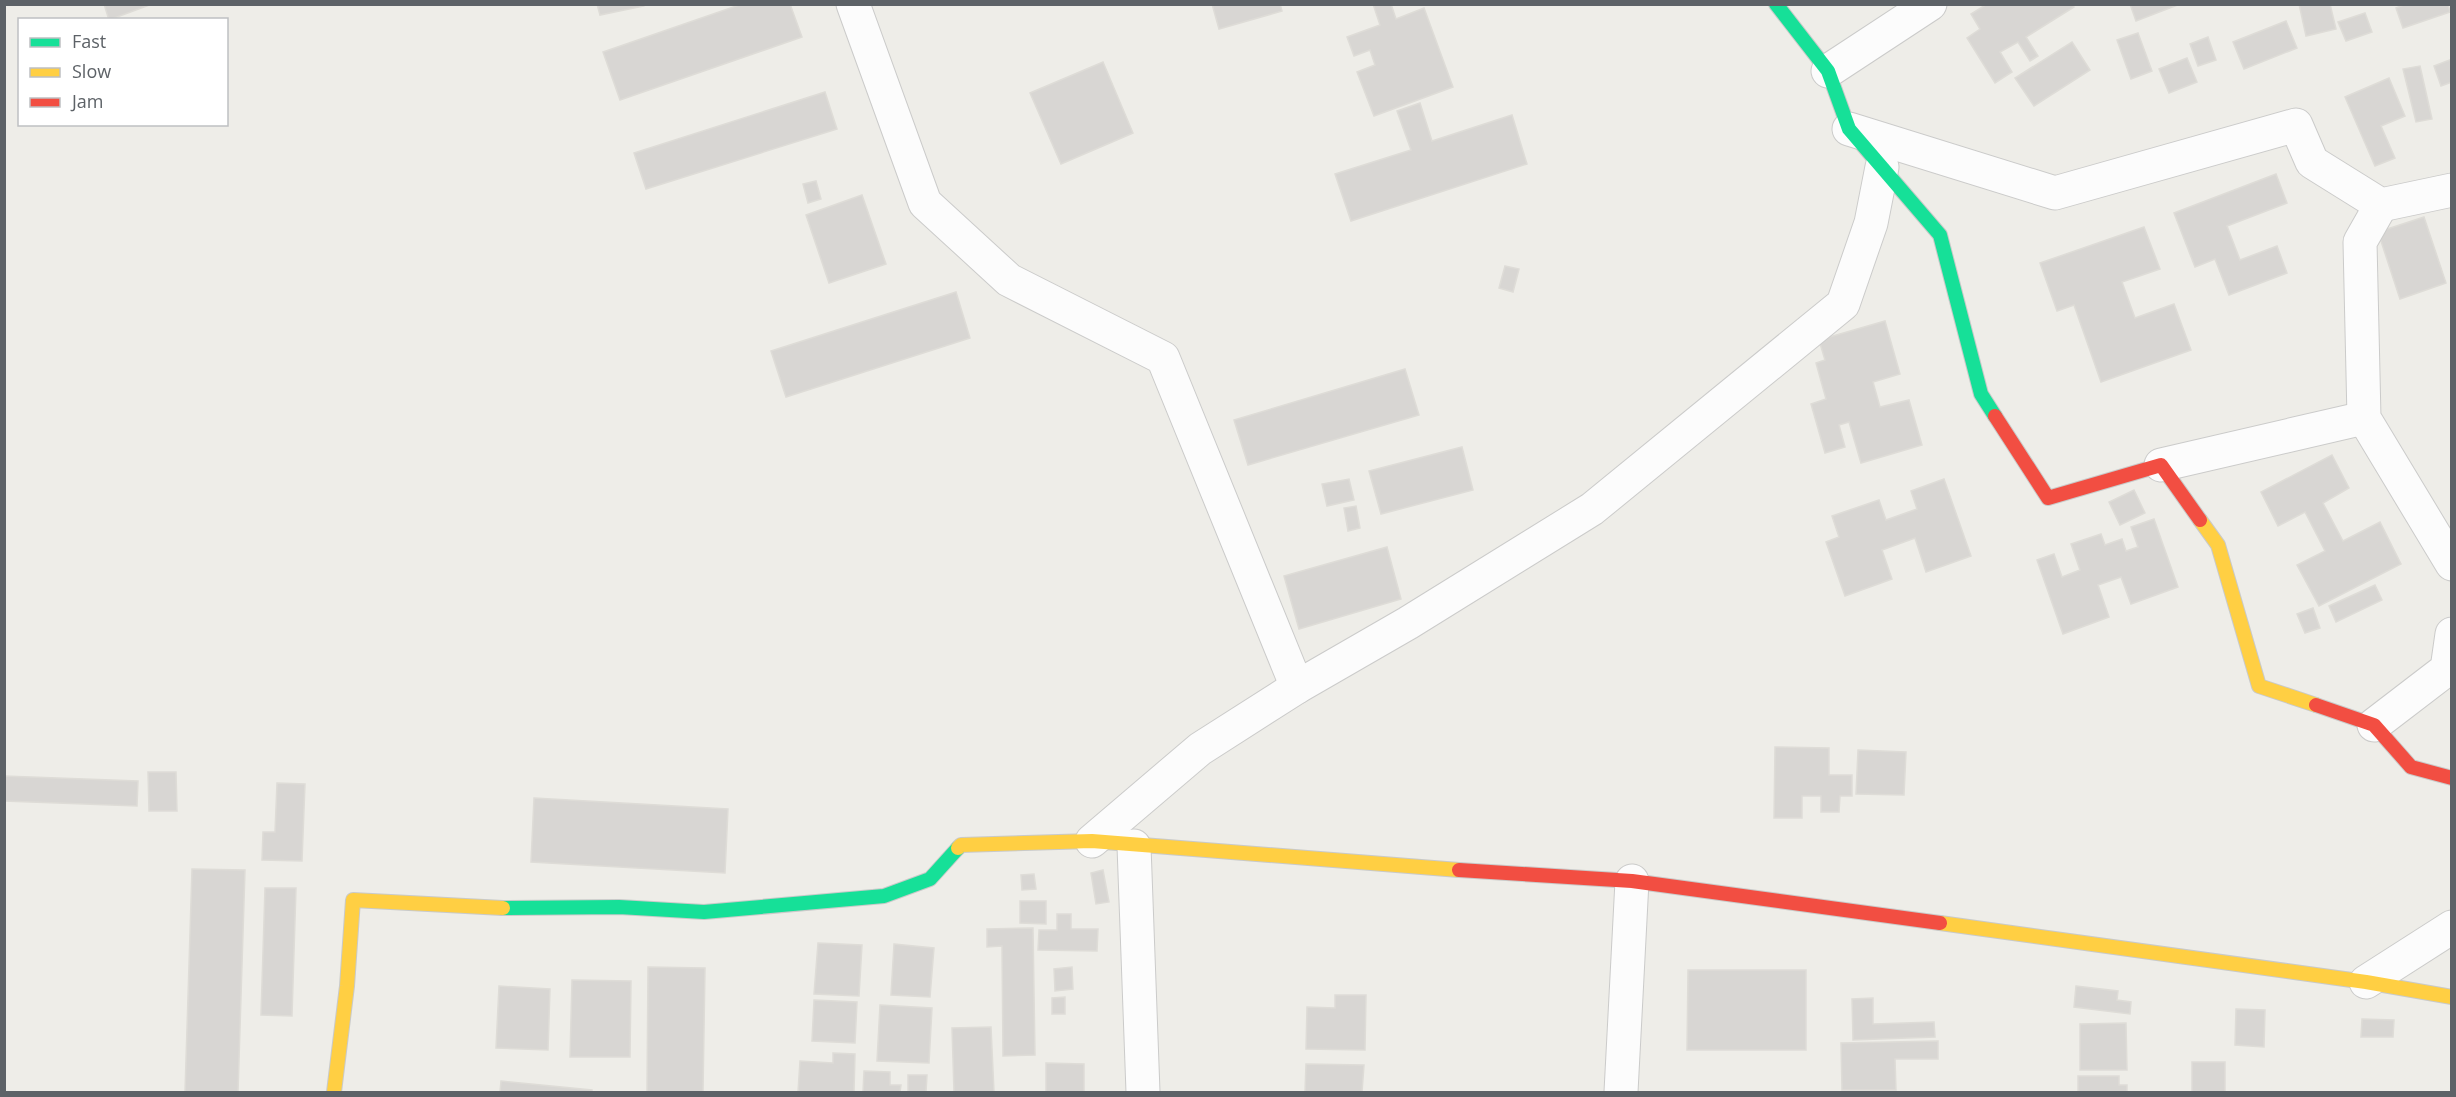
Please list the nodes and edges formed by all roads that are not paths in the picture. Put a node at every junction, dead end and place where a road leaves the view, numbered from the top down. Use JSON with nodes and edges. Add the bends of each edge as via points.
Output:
{"nodes":[{"id":1,"x":853,"y":4,"type":"edge"},
{"id":2,"x":1776,"y":4,"type":"edge"},
{"id":3,"x":1930,"y":4,"type":"edge"},
{"id":4,"x":1828,"y":71,"type":"junction"},
{"id":5,"x":1849,"y":129,"type":"junction"},
{"id":6,"x":1882,"y":167,"type":"junction"},
{"id":7,"x":2451,"y":190,"type":"edge"},
{"id":8,"x":2381,"y":205,"type":"junction"},
{"id":9,"x":2364,"y":418,"type":"junction"},
{"id":10,"x":2161,"y":465,"type":"junction"},
{"id":11,"x":2451,"y":564,"type":"edge"},
{"id":12,"x":2451,"y":634,"type":"edge"},
{"id":13,"x":1296,"y":687,"type":"junction"},
{"id":14,"x":2374,"y":725,"type":"junction"},
{"id":15,"x":2451,"y":778,"type":"edge"},
{"id":16,"x":1092,"y":841,"type":"junction"},
{"id":17,"x":1134,"y":846,"type":"junction"},
{"id":18,"x":1632,"y":881,"type":"junction"},
{"id":19,"x":2451,"y":927,"type":"edge"},
{"id":20,"x":2366,"y":982,"type":"junction"},
{"id":21,"x":2451,"y":997,"type":"edge"},
{"id":22,"x":334,"y":1092,"type":"edge"},
{"id":23,"x":1143,"y":1092,"type":"edge"},
{"id":24,"x":1621,"y":1092,"type":"edge"}],
"edges":[{"from":1,"to":13,"type":"street","via":[[925,203],[1009,280],[1163,358]]},
{"from":2,"to":4,"type":"street"},
{"from":3,"to":4,"type":"street"},
{"from":4,"to":5,"type":"street"},
{"from":5,"to":6,"type":"street"},
{"from":5,"to":8,"type":"street","via":[[2055,193],[2296,125],[2312,162]]},
{"from":6,"to":10,"type":"street","via":[[1940,235],[1981,394],[2048,498]]},
{"from":6,"to":13,"type":"street","via":[[1870,223],[1843,304],[1592,509]]},
{"from":7,"to":8,"type":"street"},
{"from":8,"to":9,"type":"street","via":[[2360,242]]},
{"from":9,"to":10,"type":"street"},
{"from":9,"to":11,"type":"street"},
{"from":10,"to":14,"type":"street","via":[[2218,545],[2259,686]]},
{"from":12,"to":14,"type":"street","via":[[2447,669]]},
{"from":13,"to":16,"type":"street","via":[[1200,749]]},
{"from":14,"to":15,"type":"street","via":[[2411,767]]},
{"from":16,"to":17,"type":"street"},
{"from":16,"to":22,"type":"street","via":[[961,845],[930,879],[884,896],[704,912],[619,907],[486,908],[353,900]]},
{"from":17,"to":18,"type":"street"},
{"from":17,"to":23,"type":"street"},
{"from":18,"to":20,"type":"street"},
{"from":18,"to":24,"type":"street"},
{"from":19,"to":20,"type":"street"},
{"from":20,"to":21,"type":"street"}]}
